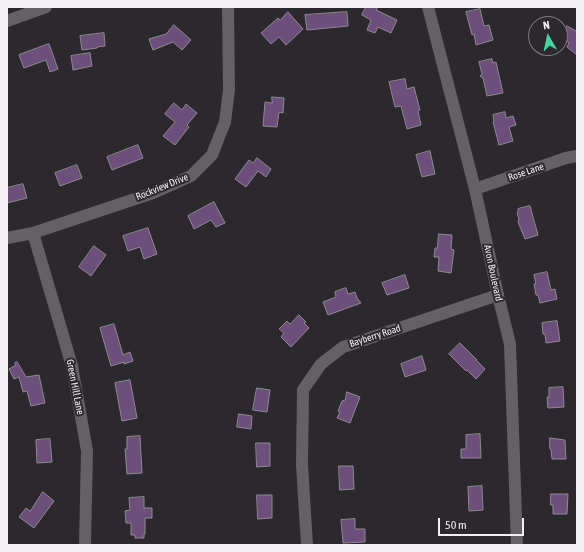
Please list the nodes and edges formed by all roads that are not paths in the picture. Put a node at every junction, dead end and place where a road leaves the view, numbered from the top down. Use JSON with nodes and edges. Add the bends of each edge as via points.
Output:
{"nodes":[{"id":1,"x":46,"y":7,"type":"edge"},
{"id":2,"x":228,"y":7,"type":"edge"},
{"id":3,"x":428,"y":7,"type":"edge"},
{"id":4,"x":7,"y":21,"type":"edge"},
{"id":5,"x":577,"y":156,"type":"edge"},
{"id":6,"x":475,"y":189,"type":"junction"},
{"id":7,"x":33,"y":233,"type":"junction"},
{"id":8,"x":7,"y":238,"type":"edge"},
{"id":9,"x":498,"y":295,"type":"junction"},
{"id":10,"x":85,"y":545,"type":"edge"},
{"id":11,"x":307,"y":545,"type":"edge"},
{"id":12,"x":517,"y":545,"type":"edge"}],
"edges":[{"from":1,"to":4,"type":"street"},
{"from":2,"to":7,"type":"street","name":"Rockview Drive","via":[[229,90],[225,122],[212,155],[191,176],[154,193]]},
{"from":3,"to":6,"type":"street","name":"Avon Boulevard"},
{"from":5,"to":6,"type":"street","name":"Rose Lane"},
{"from":6,"to":9,"type":"street","name":"Avon Boulevard"},
{"from":7,"to":8,"type":"street","name":"Rockview Drive"},
{"from":7,"to":10,"type":"street","name":"Green Hill Lane","via":[[72,366],[87,451]]},
{"from":9,"to":11,"type":"street","name":"Bayberry Road","via":[[342,347],[321,364],[303,390],[302,464]]},
{"from":9,"to":12,"type":"street","name":"Avon Boulevard","via":[[510,344]]}]}
